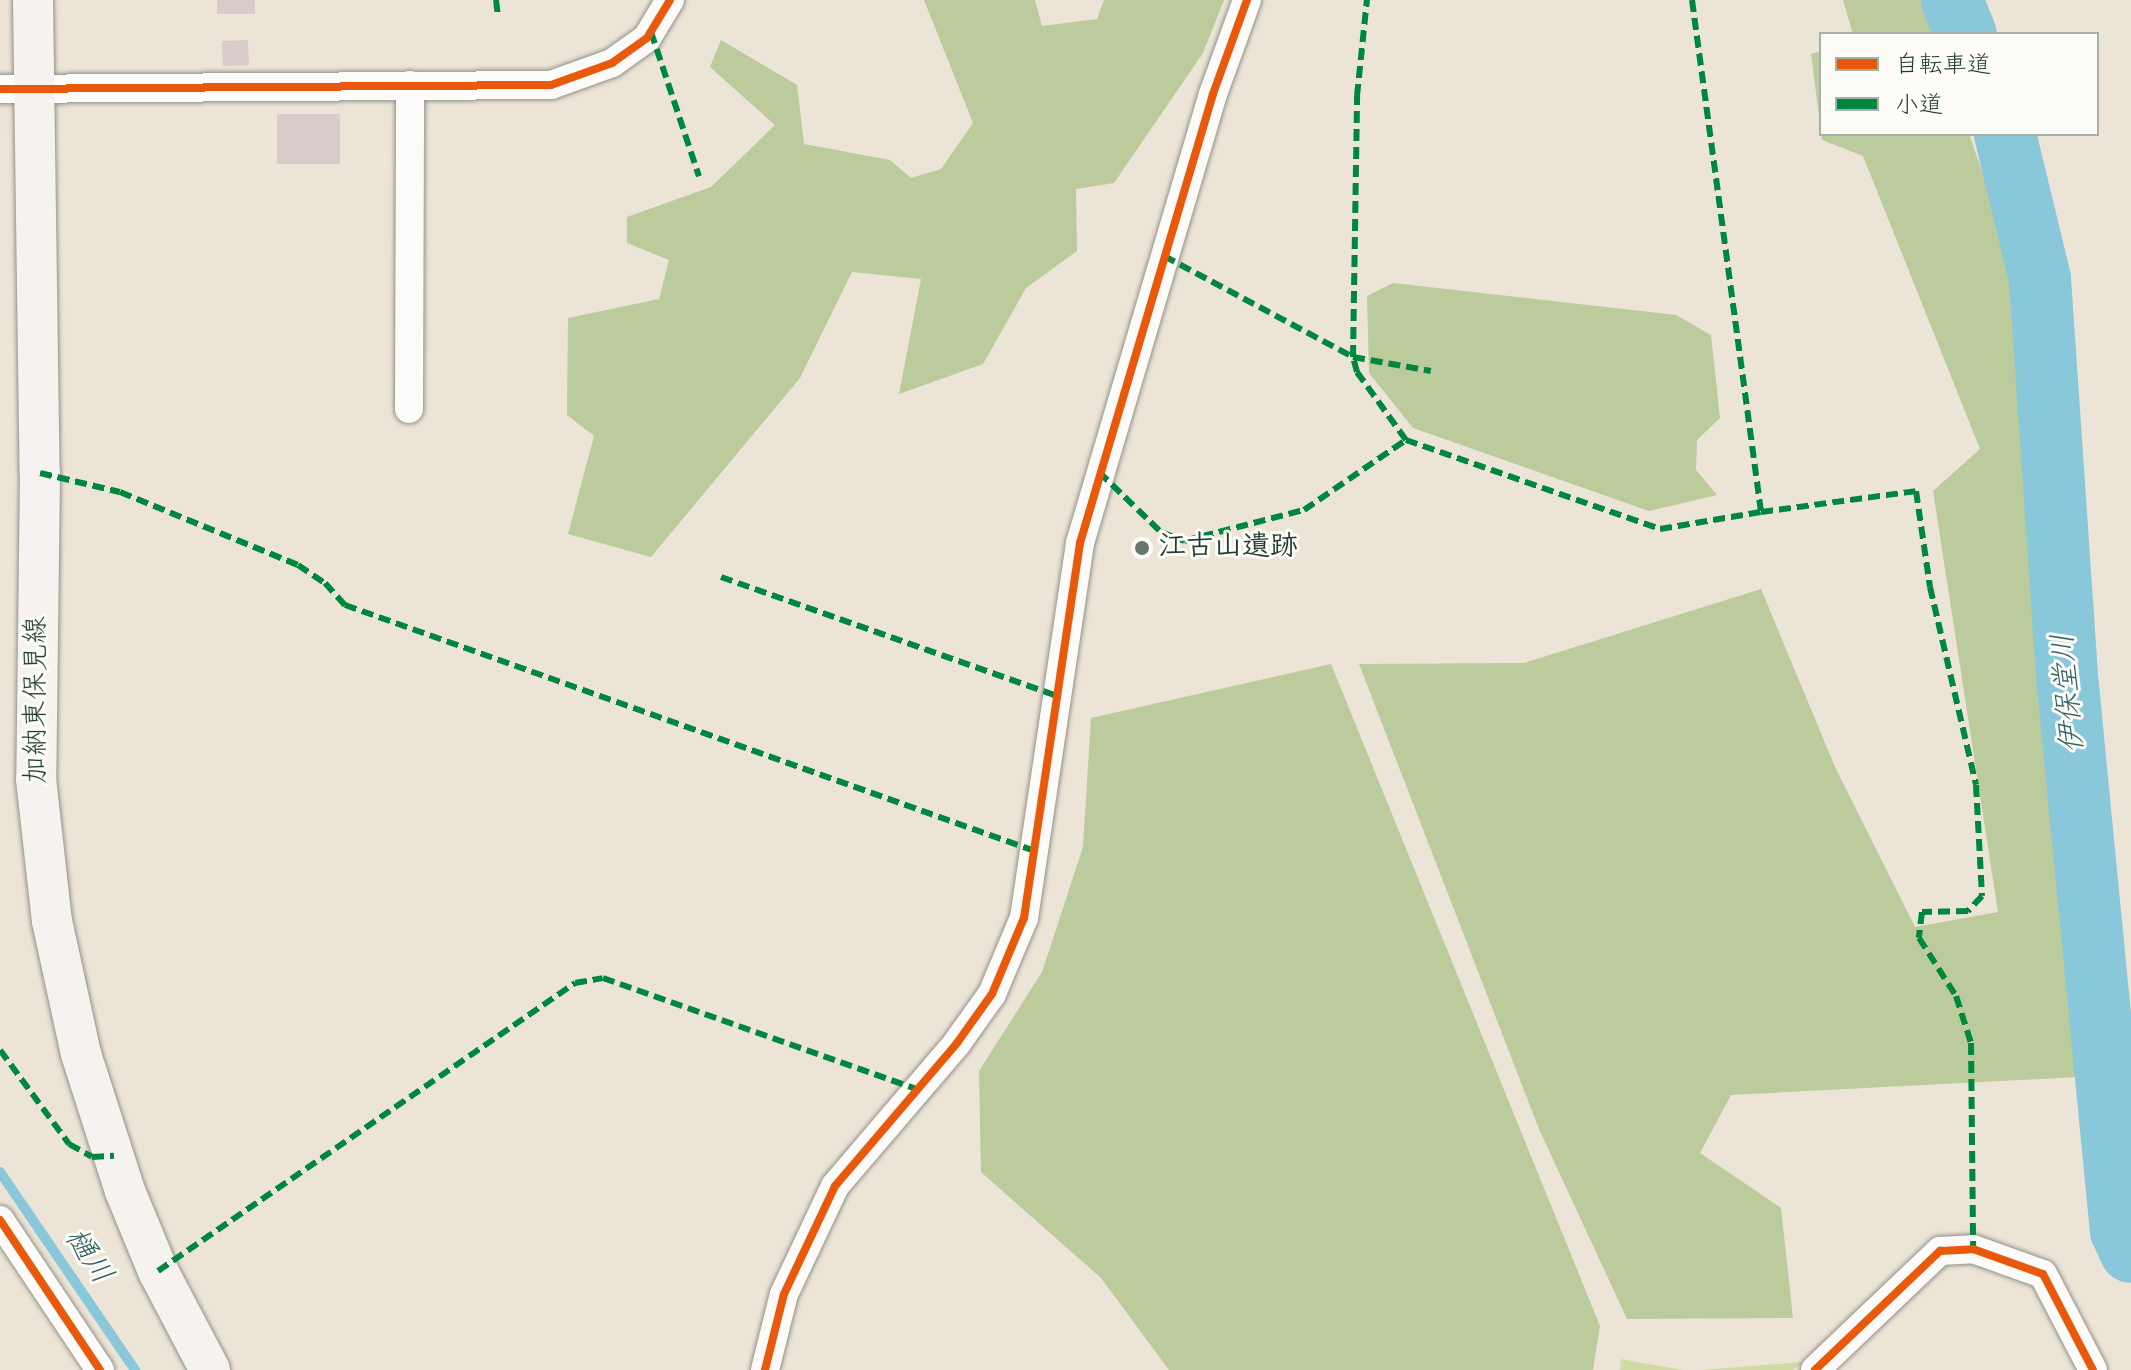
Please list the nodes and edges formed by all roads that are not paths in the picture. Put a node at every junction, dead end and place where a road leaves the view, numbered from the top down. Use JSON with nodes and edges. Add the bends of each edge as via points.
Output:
{"nodes":[{"id":1,"x":33,"y":0,"type":"edge"},
{"id":2,"x":670,"y":0,"type":"edge"},
{"id":3,"x":1247,"y":0,"type":"edge"},
{"id":4,"x":410,"y":85,"type":"junction"},
{"id":5,"x":18,"y":89,"type":"edge"},
{"id":6,"x":409,"y":409,"type":"dead end"},
{"id":7,"x":0,"y":1220,"type":"edge"},
{"id":8,"x":2086,"y":1368,"type":"edge"},
{"id":9,"x":100,"y":1370,"type":"edge"},
{"id":10,"x":210,"y":1370,"type":"edge"},
{"id":11,"x":765,"y":1370,"type":"edge"},
{"id":12,"x":1815,"y":1370,"type":"edge"}],
"edges":[{"from":1,"to":5,"type":"main road","name":"加納東保見線"},
{"from":2,"to":4,"type":"street","via":[[647,38],[612,63],[551,85]]},
{"from":3,"to":11,"type":"street","via":[[1213,94],[1080,543],[1024,918],[992,994],[922,1091],[835,1186],[784,1294]]},
{"from":4,"to":5,"type":"street"},
{"from":4,"to":6,"type":"street"},
{"from":5,"to":10,"type":"main road","name":"加納東保見線","via":[[36,779],[52,921],[81,1054],[125,1191],[158,1271]]},
{"from":7,"to":9,"type":"street"},
{"from":8,"to":12,"type":"street","via":[[2043,1274],[1973,1249],[1940,1251]]}]}
